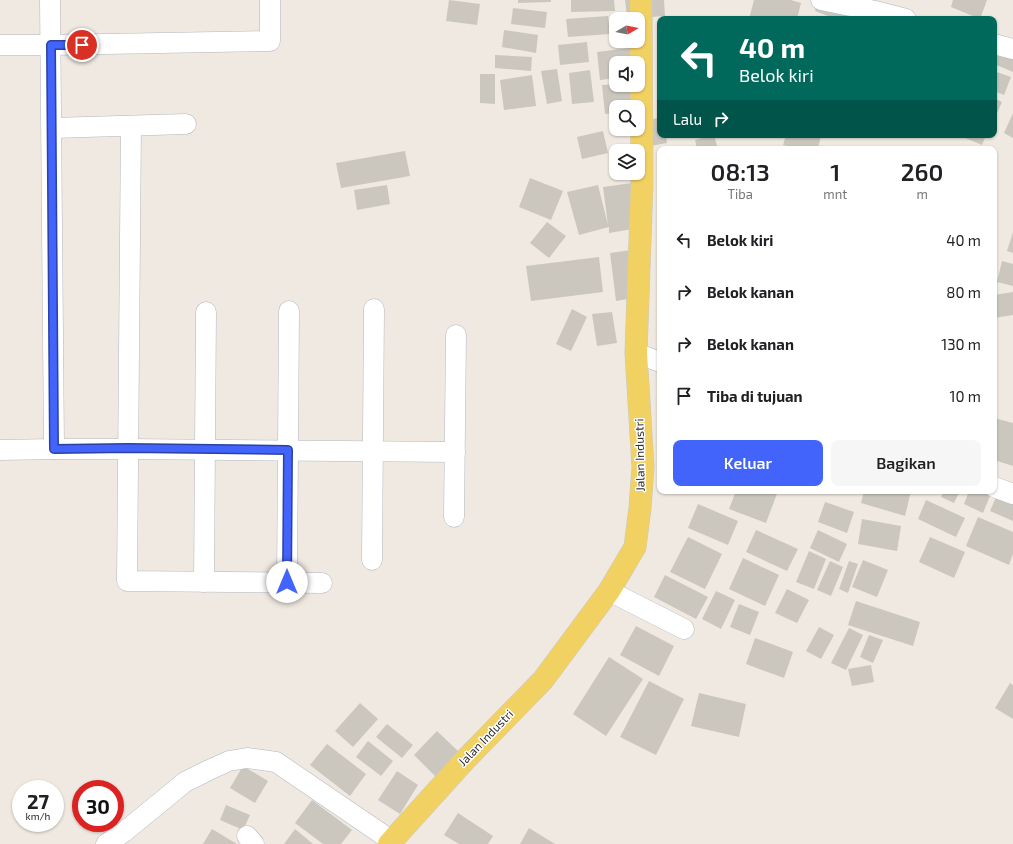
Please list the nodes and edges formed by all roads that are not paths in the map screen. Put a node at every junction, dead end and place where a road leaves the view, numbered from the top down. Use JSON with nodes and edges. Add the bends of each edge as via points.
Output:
{"nodes":[{"id":1,"x":50,"y":0,"type":"edge"},
{"id":2,"x":270,"y":0,"type":"edge"},
{"id":3,"x":641,"y":0,"type":"edge"},
{"id":4,"x":821,"y":0,"type":"edge"},
{"id":5,"x":894,"y":16,"type":"edge"},
{"id":6,"x":0,"y":45,"type":"edge"},
{"id":7,"x":51,"y":45,"type":"junction"},
{"id":8,"x":997,"y":45,"type":"edge"},
{"id":9,"x":1013,"y":49,"type":"edge"},
{"id":10,"x":186,"y":124,"type":"dead end"},
{"id":11,"x":131,"y":126,"type":"junction"},
{"id":12,"x":52,"y":128,"type":"junction"},
{"id":13,"x":374,"y":309,"type":"dead end"},
{"id":14,"x":289,"y":311,"type":"dead end"},
{"id":15,"x":206,"y":312,"type":"dead end"},
{"id":16,"x":456,"y":335,"type":"dead end"},
{"id":17,"x":636,"y":353,"type":"junction"},
{"id":18,"x":657,"y":361,"type":"edge"},
{"id":19,"x":128,"y":448,"type":"junction"},
{"id":20,"x":54,"y":449,"type":"junction"},
{"id":21,"x":0,"y":450,"type":"edge"},
{"id":22,"x":205,"y":450,"type":"junction"},
{"id":23,"x":288,"y":450,"type":"junction"},
{"id":24,"x":373,"y":451,"type":"junction"},
{"id":25,"x":455,"y":452,"type":"junction"},
{"id":26,"x":997,"y":488,"type":"edge"},
{"id":27,"x":1013,"y":494,"type":"edge"},
{"id":28,"x":454,"y":517,"type":"dead end"},
{"id":29,"x":372,"y":560,"type":"dead end"},
{"id":30,"x":204,"y":582,"type":"junction"},
{"id":31,"x":287,"y":582,"type":"junction"},
{"id":32,"x":322,"y":583,"type":"dead end"},
{"id":33,"x":609,"y":591,"type":"junction"},
{"id":34,"x":684,"y":630,"type":"dead end"},
{"id":35,"x":391,"y":843,"type":"edge"},
{"id":36,"x":106,"y":844,"type":"edge"}],
"edges":[{"from":1,"to":7,"type":"street"},
{"from":2,"to":7,"type":"street","via":[[270,40]]},
{"from":3,"to":17,"type":"main road","name":"Jalan Industri","via":[[642,184]]},
{"from":4,"to":5,"type":"street"},
{"from":6,"to":7,"type":"street"},
{"from":7,"to":12,"type":"street"},
{"from":8,"to":9,"type":"street"},
{"from":10,"to":11,"type":"street"},
{"from":11,"to":12,"type":"street"},
{"from":11,"to":19,"type":"street"},
{"from":12,"to":20,"type":"street"},
{"from":13,"to":24,"type":"street"},
{"from":14,"to":23,"type":"street"},
{"from":15,"to":22,"type":"street"},
{"from":16,"to":25,"type":"street"},
{"from":17,"to":18,"type":"street"},
{"from":17,"to":33,"type":"main road","name":"Jalan Industri","via":[[643,467],[640,508],[635,547]]},
{"from":19,"to":20,"type":"street"},
{"from":19,"to":22,"type":"street"},
{"from":19,"to":30,"type":"street","via":[[127,581]]},
{"from":20,"to":21,"type":"street"},
{"from":22,"to":23,"type":"street"},
{"from":22,"to":30,"type":"street"},
{"from":23,"to":24,"type":"street"},
{"from":23,"to":31,"type":"street"},
{"from":24,"to":25,"type":"street"},
{"from":24,"to":29,"type":"street"},
{"from":25,"to":28,"type":"street"},
{"from":26,"to":27,"type":"street"},
{"from":30,"to":31,"type":"street"},
{"from":31,"to":32,"type":"street"},
{"from":33,"to":34,"type":"street"},
{"from":33,"to":35,"type":"main road","name":"Jalan Industri","via":[[543,680],[465,760]]},
{"from":35,"to":36,"type":"street","via":[[276,762],[247,758],[229,761],[185,782]]}]}
